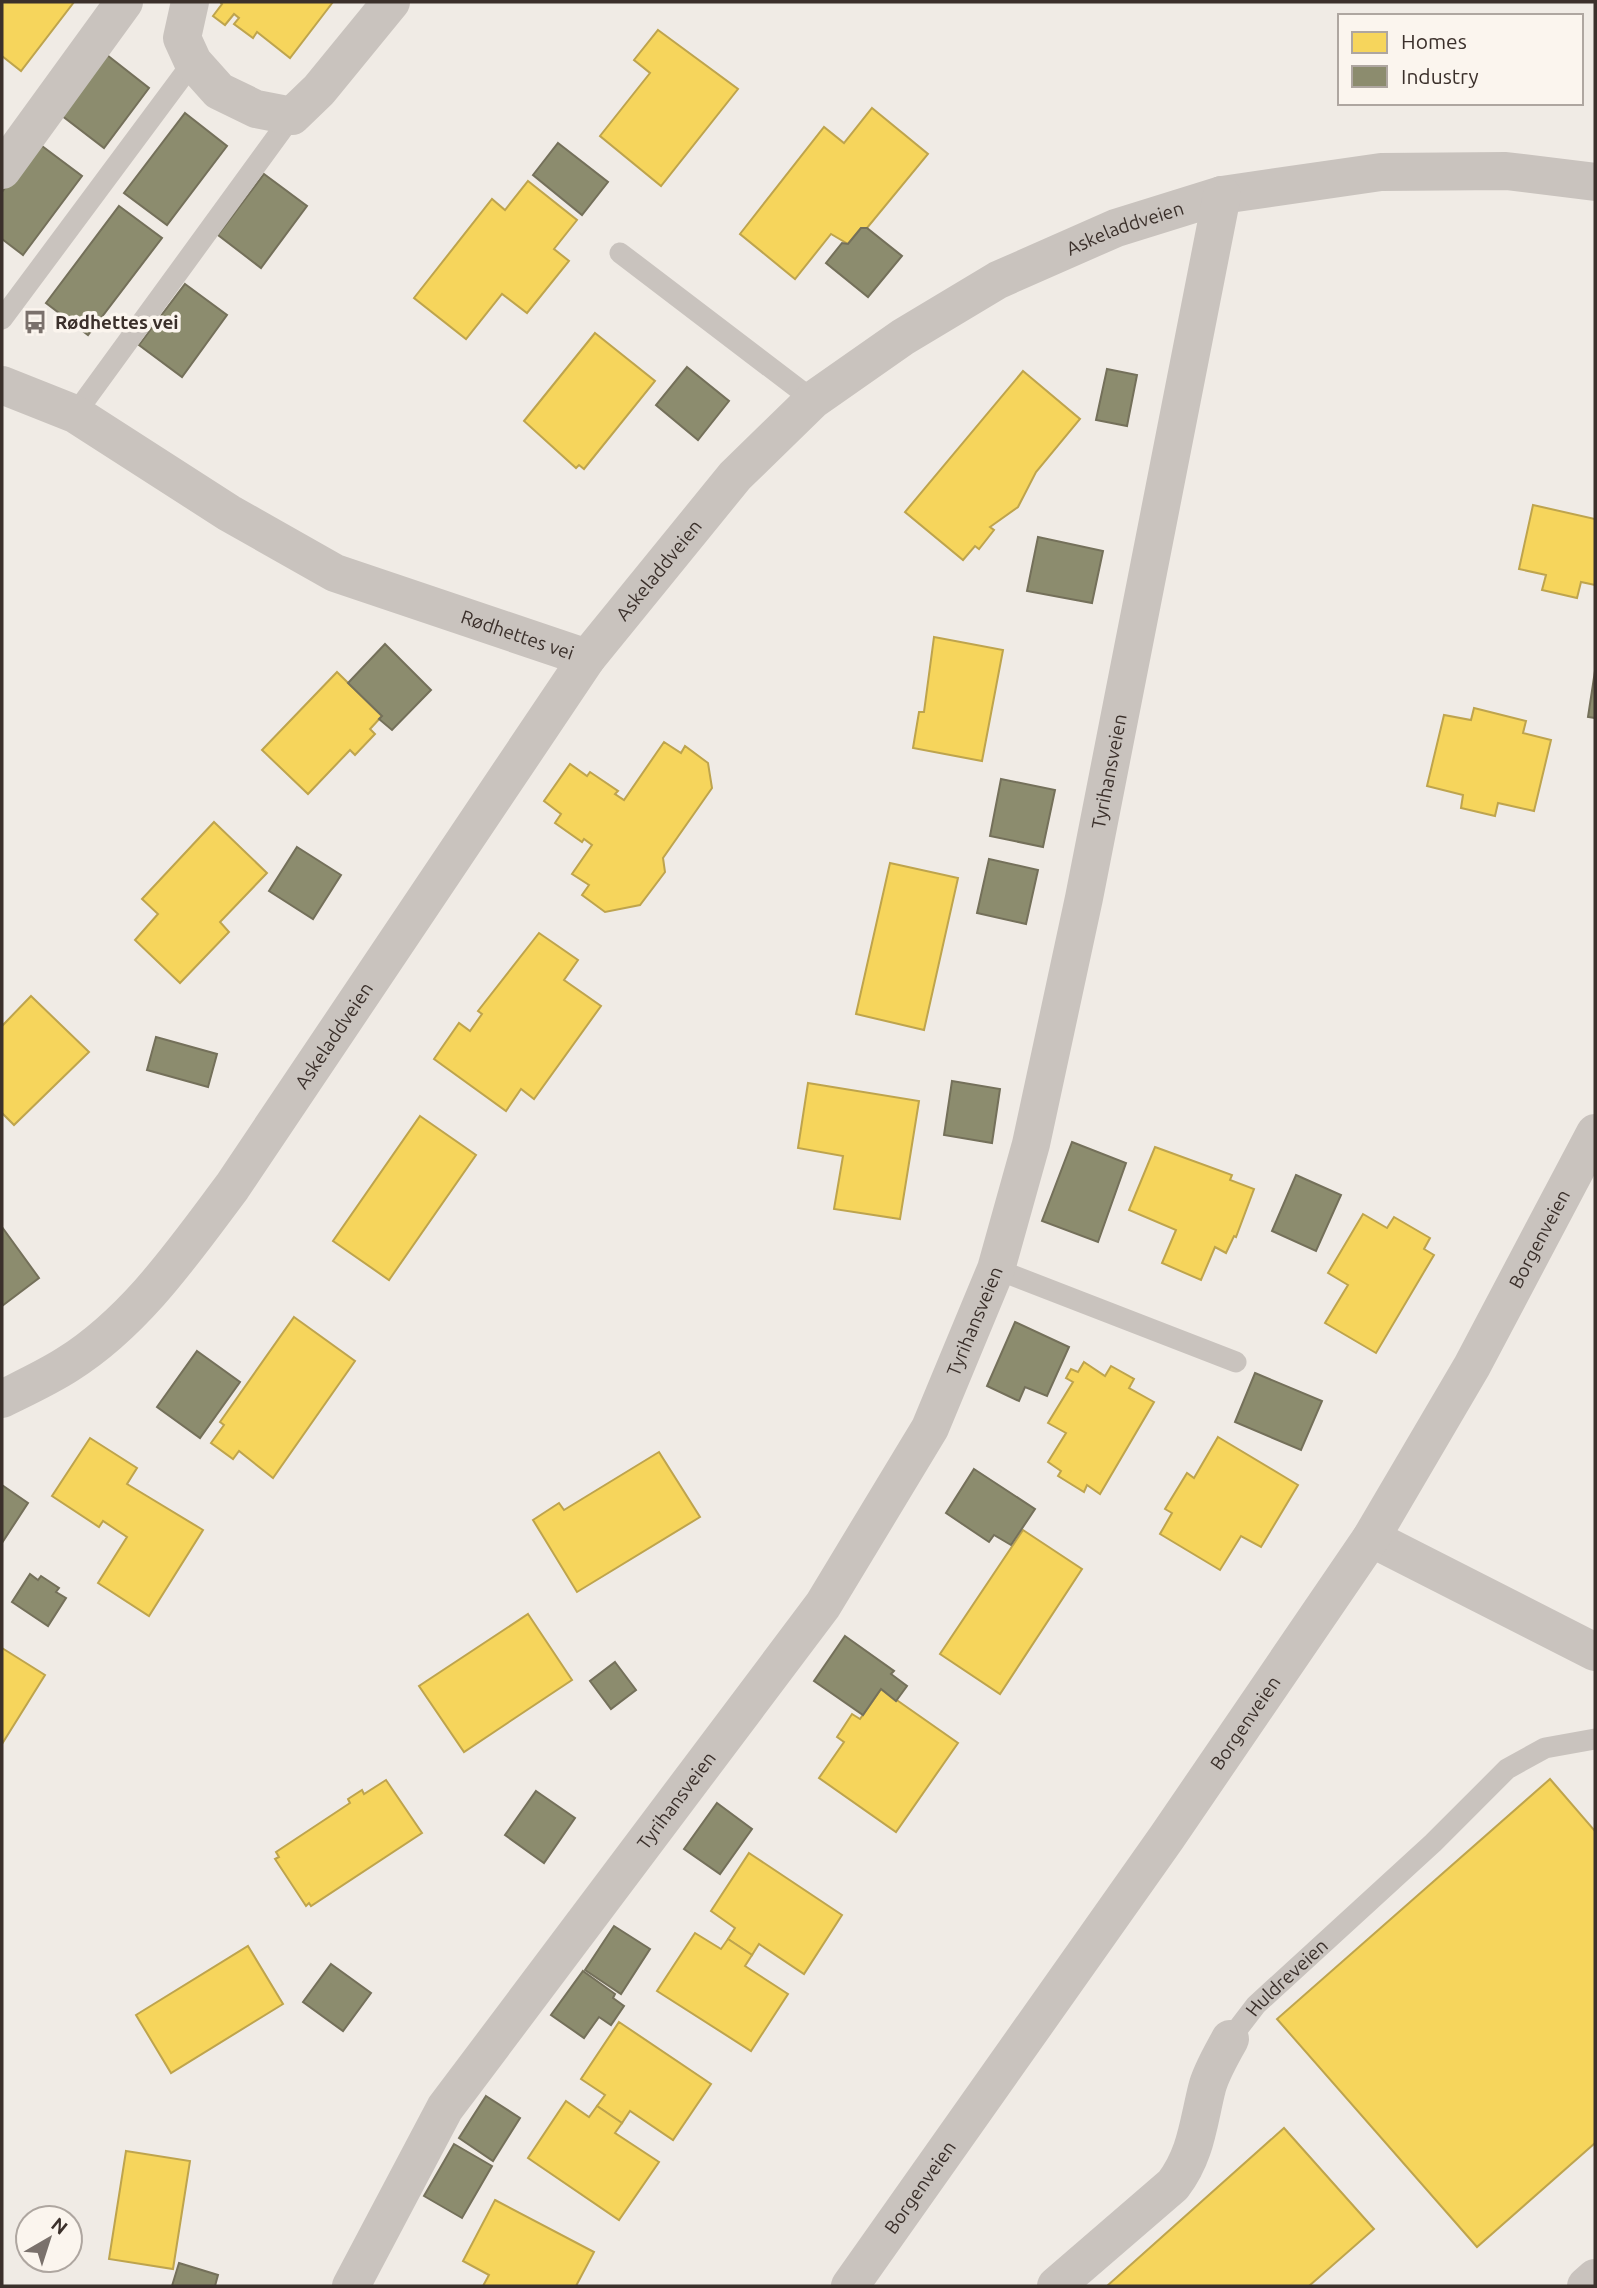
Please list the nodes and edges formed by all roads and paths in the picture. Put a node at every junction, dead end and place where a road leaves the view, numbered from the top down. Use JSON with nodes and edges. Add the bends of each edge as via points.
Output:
{"nodes":[{"id":1,"x":124,"y":2,"type":"edge"},
{"id":2,"x":190,"y":2,"type":"edge"},
{"id":3,"x":391,"y":2,"type":"edge"},
{"id":4,"x":192,"y":62,"type":"junction"},
{"id":5,"x":292,"y":116,"type":"junction"},
{"id":6,"x":2,"y":170,"type":"edge"},
{"id":7,"x":1595,"y":182,"type":"edge"},
{"id":8,"x":1222,"y":195,"type":"junction"},
{"id":9,"x":620,"y":253,"type":"dead end"},
{"id":10,"x":2,"y":319,"type":"edge"},
{"id":11,"x":2,"y":385,"type":"edge"},
{"id":12,"x":814,"y":400,"type":"junction"},
{"id":13,"x":75,"y":414,"type":"junction"},
{"id":14,"x":587,"y":658,"type":"junction"},
{"id":15,"x":1595,"y":1133,"type":"edge"},
{"id":16,"x":996,"y":1269,"type":"junction"},
{"id":17,"x":1236,"y":1362,"type":"dead end"},
{"id":18,"x":2,"y":1399,"type":"edge"},
{"id":19,"x":1371,"y":1538,"type":"junction"},
{"id":20,"x":1595,"y":1652,"type":"edge"},
{"id":21,"x":1595,"y":1739,"type":"edge"},
{"id":22,"x":1230,"y":2039,"type":"joint"},
{"id":23,"x":1595,"y":2278,"type":"edge"},
{"id":24,"x":351,"y":2286,"type":"edge"},
{"id":25,"x":850,"y":2286,"type":"edge"},
{"id":26,"x":1056,"y":2286,"type":"edge"},
{"id":27,"x":1586,"y":2286,"type":"edge"}],
"edges":[{"from":1,"to":6,"type":"street"},
{"from":2,"to":4,"type":"street","via":[[181,38]]},
{"from":3,"to":5,"type":"street"},
{"from":4,"to":5,"type":"street","via":[[219,92],[256,109]]},
{"from":4,"to":10,"type":"lane"},
{"from":5,"to":13,"type":"lane"},
{"from":7,"to":8,"type":"street","name":"Askeladdveien","via":[[1506,171],[1381,172]]},
{"from":8,"to":12,"type":"street","name":"Askeladdveien","via":[[1116,228],[998,280],[903,337]]},
{"from":8,"to":16,"type":"street","name":"Tyrihansveien","via":[[1084,898],[1031,1144]]},
{"from":9,"to":12,"type":"lane"},
{"from":11,"to":13,"type":"street","name":"Rødhettes vei"},
{"from":12,"to":14,"type":"street","name":"Askeladdveien","via":[[735,476]]},
{"from":13,"to":14,"type":"street","name":"Rødhettes vei","via":[[229,513],[335,573]]},
{"from":14,"to":18,"type":"street","name":"Askeladdveien","via":[[183,1253],[135,1309],[69,1363]]},
{"from":15,"to":19,"type":"street","name":"Borgenveien","via":[[1472,1366]]},
{"from":16,"to":17,"type":"lane"},
{"from":16,"to":24,"type":"street","name":"Tyrihansveien","via":[[930,1428],[823,1605],[445,2108]]},
{"from":19,"to":20,"type":"street"},
{"from":19,"to":25,"type":"street","name":"Borgenveien","via":[[1175,1826]]},
{"from":21,"to":22,"type":"lane","name":"Huldreveien","via":[[1545,1748],[1507,1769],[1256,2005]]},
{"from":22,"to":26,"type":"street","name":"Huldreveien","via":[[1208,2086],[1188,2165],[1173,2185]]},
{"from":23,"to":27,"type":"street"}]}
